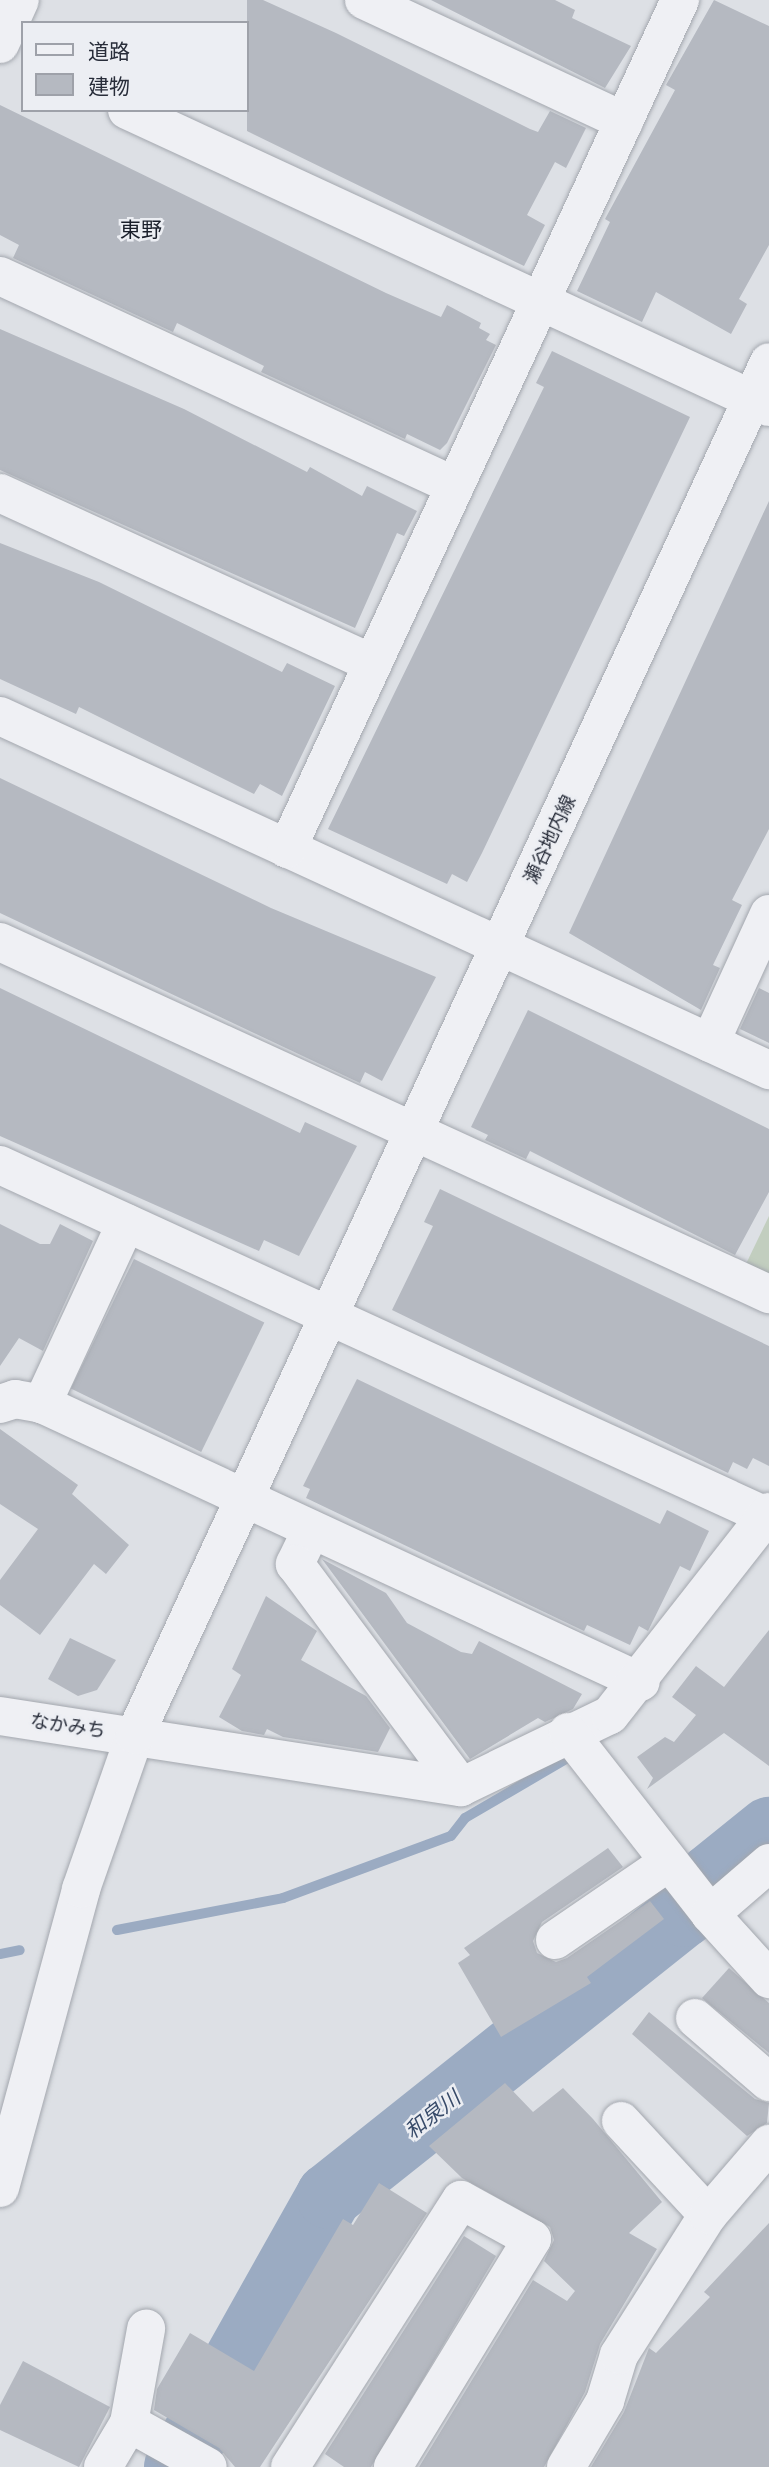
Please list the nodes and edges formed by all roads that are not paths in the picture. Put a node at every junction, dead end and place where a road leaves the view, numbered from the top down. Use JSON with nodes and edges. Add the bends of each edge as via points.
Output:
{"nodes":[{"id":1,"x":20,"y":0,"type":"edge"},
{"id":2,"x":364,"y":0,"type":"edge"},
{"id":3,"x":680,"y":0,"type":"edge"},
{"id":4,"x":0,"y":44,"type":"edge"},
{"id":5,"x":0,"y":52,"type":"edge"},
{"id":6,"x":21,"y":61,"type":"edge"},
{"id":7,"x":131,"y":112,"type":"edge"},
{"id":8,"x":624,"y":121,"type":"junction"},
{"id":9,"x":0,"y":276,"type":"edge"},
{"id":10,"x":540,"y":301,"type":"junction"},
{"id":11,"x":769,"y":362,"type":"edge"},
{"id":12,"x":760,"y":403,"type":"edge"},
{"id":13,"x":455,"y":486,"type":"junction"},
{"id":14,"x":0,"y":493,"type":"edge"},
{"id":15,"x":373,"y":664,"type":"junction"},
{"id":16,"x":0,"y":716,"type":"edge"},
{"id":17,"x":287,"y":849,"type":"junction"},
{"id":18,"x":769,"y":914,"type":"edge"},
{"id":19,"x":0,"y":942,"type":"edge"},
{"id":20,"x":499,"y":946,"type":"junction"},
{"id":21,"x":710,"y":1043,"type":"junction"},
{"id":22,"x":769,"y":1070,"type":"edge"},
{"id":23,"x":414,"y":1132,"type":"junction"},
{"id":24,"x":0,"y":1165,"type":"edge"},
{"id":25,"x":126,"y":1223,"type":"junction"},
{"id":26,"x":769,"y":1294,"type":"edge"},
{"id":27,"x":329,"y":1316,"type":"junction"},
{"id":28,"x":0,"y":1404,"type":"edge"},
{"id":29,"x":42,"y":1405,"type":"junction"},
{"id":30,"x":246,"y":1501,"type":"junction"},
{"id":31,"x":768,"y":1514,"type":"edge"},
{"id":32,"x":311,"y":1531,"type":"junction"},
{"id":33,"x":641,"y":1682,"type":"junction"},
{"id":34,"x":0,"y":1716,"type":"edge"},
{"id":35,"x":568,"y":1732,"type":"junction"},
{"id":36,"x":135,"y":1735,"type":"junction"},
{"id":37,"x":461,"y":1787,"type":"junction"},
{"id":38,"x":769,"y":1863,"type":"edge"},
{"id":39,"x":698,"y":1899,"type":"junction"},
{"id":40,"x":769,"y":1937,"type":"edge"},
{"id":41,"x":555,"y":1940,"type":"dead end"},
{"id":42,"x":769,"y":1979,"type":"edge"},
{"id":43,"x":695,"y":2018,"type":"dead end"},
{"id":44,"x":769,"y":2082,"type":"edge"},
{"id":45,"x":621,"y":2121,"type":"dead end"},
{"id":46,"x":769,"y":2144,"type":"edge"},
{"id":47,"x":0,"y":2188,"type":"edge"},
{"id":48,"x":708,"y":2215,"type":"junction"},
{"id":49,"x":146,"y":2329,"type":"dead end"},
{"id":50,"x":129,"y":2423,"type":"junction"},
{"id":51,"x":194,"y":2460,"type":"edge"},
{"id":52,"x":103,"y":2467,"type":"edge"},
{"id":53,"x":290,"y":2467,"type":"edge"},
{"id":54,"x":393,"y":2467,"type":"edge"},
{"id":55,"x":566,"y":2467,"type":"edge"}],
"edges":[{"from":1,"to":4,"type":"street"},
{"from":2,"to":8,"type":"street"},
{"from":3,"to":8,"type":"street"},
{"from":5,"to":6,"type":"street"},
{"from":7,"to":10,"type":"street"},
{"from":8,"to":10,"type":"street"},
{"from":9,"to":13,"type":"street"},
{"from":10,"to":12,"type":"street"},
{"from":10,"to":13,"type":"street"},
{"from":11,"to":12,"type":"street","name":"瀬谷地内線"},
{"from":12,"to":20,"type":"street","name":"瀬谷地内線"},
{"from":13,"to":15,"type":"street"},
{"from":14,"to":15,"type":"street"},
{"from":15,"to":17,"type":"street"},
{"from":16,"to":17,"type":"street"},
{"from":17,"to":20,"type":"street"},
{"from":18,"to":21,"type":"street"},
{"from":19,"to":23,"type":"street"},
{"from":20,"to":21,"type":"street"},
{"from":20,"to":23,"type":"street","name":"瀬谷地内線"},
{"from":21,"to":22,"type":"street"},
{"from":23,"to":26,"type":"street"},
{"from":23,"to":27,"type":"street","name":"瀬谷地内線"},
{"from":24,"to":25,"type":"street"},
{"from":25,"to":27,"type":"street"},
{"from":25,"to":29,"type":"street"},
{"from":27,"to":30,"type":"street","name":"瀬谷地内線"},
{"from":27,"to":31,"type":"street"},
{"from":28,"to":29,"type":"street","via":[[15,1399]]},
{"from":29,"to":30,"type":"street"},
{"from":30,"to":32,"type":"street"},
{"from":30,"to":36,"type":"street","name":"瀬谷地内線"},
{"from":31,"to":33,"type":"street"},
{"from":32,"to":33,"type":"street"},
{"from":32,"to":37,"type":"street","via":[[295,1564]]},
{"from":33,"to":35,"type":"street","via":[[610,1715]]},
{"from":34,"to":36,"type":"street","name":"なかみち"},
{"from":35,"to":37,"type":"street"},
{"from":35,"to":39,"type":"street"},
{"from":36,"to":37,"type":"street","name":"なかみち"},
{"from":36,"to":47,"type":"street","name":"瀬谷地内線","via":[[80,1889]]},
{"from":38,"to":39,"type":"street"},
{"from":39,"to":40,"type":"street"},
{"from":39,"to":41,"type":"street"},
{"from":39,"to":42,"type":"street"},
{"from":43,"to":44,"type":"street"},
{"from":45,"to":48,"type":"street"},
{"from":46,"to":48,"type":"street"},
{"from":48,"to":55,"type":"street","via":[[619,2355],[605,2401]]},
{"from":49,"to":50,"type":"street"},
{"from":50,"to":51,"type":"street"},
{"from":50,"to":52,"type":"street"},
{"from":53,"to":54,"type":"street","via":[[461,2200],[532,2239]]}]}
